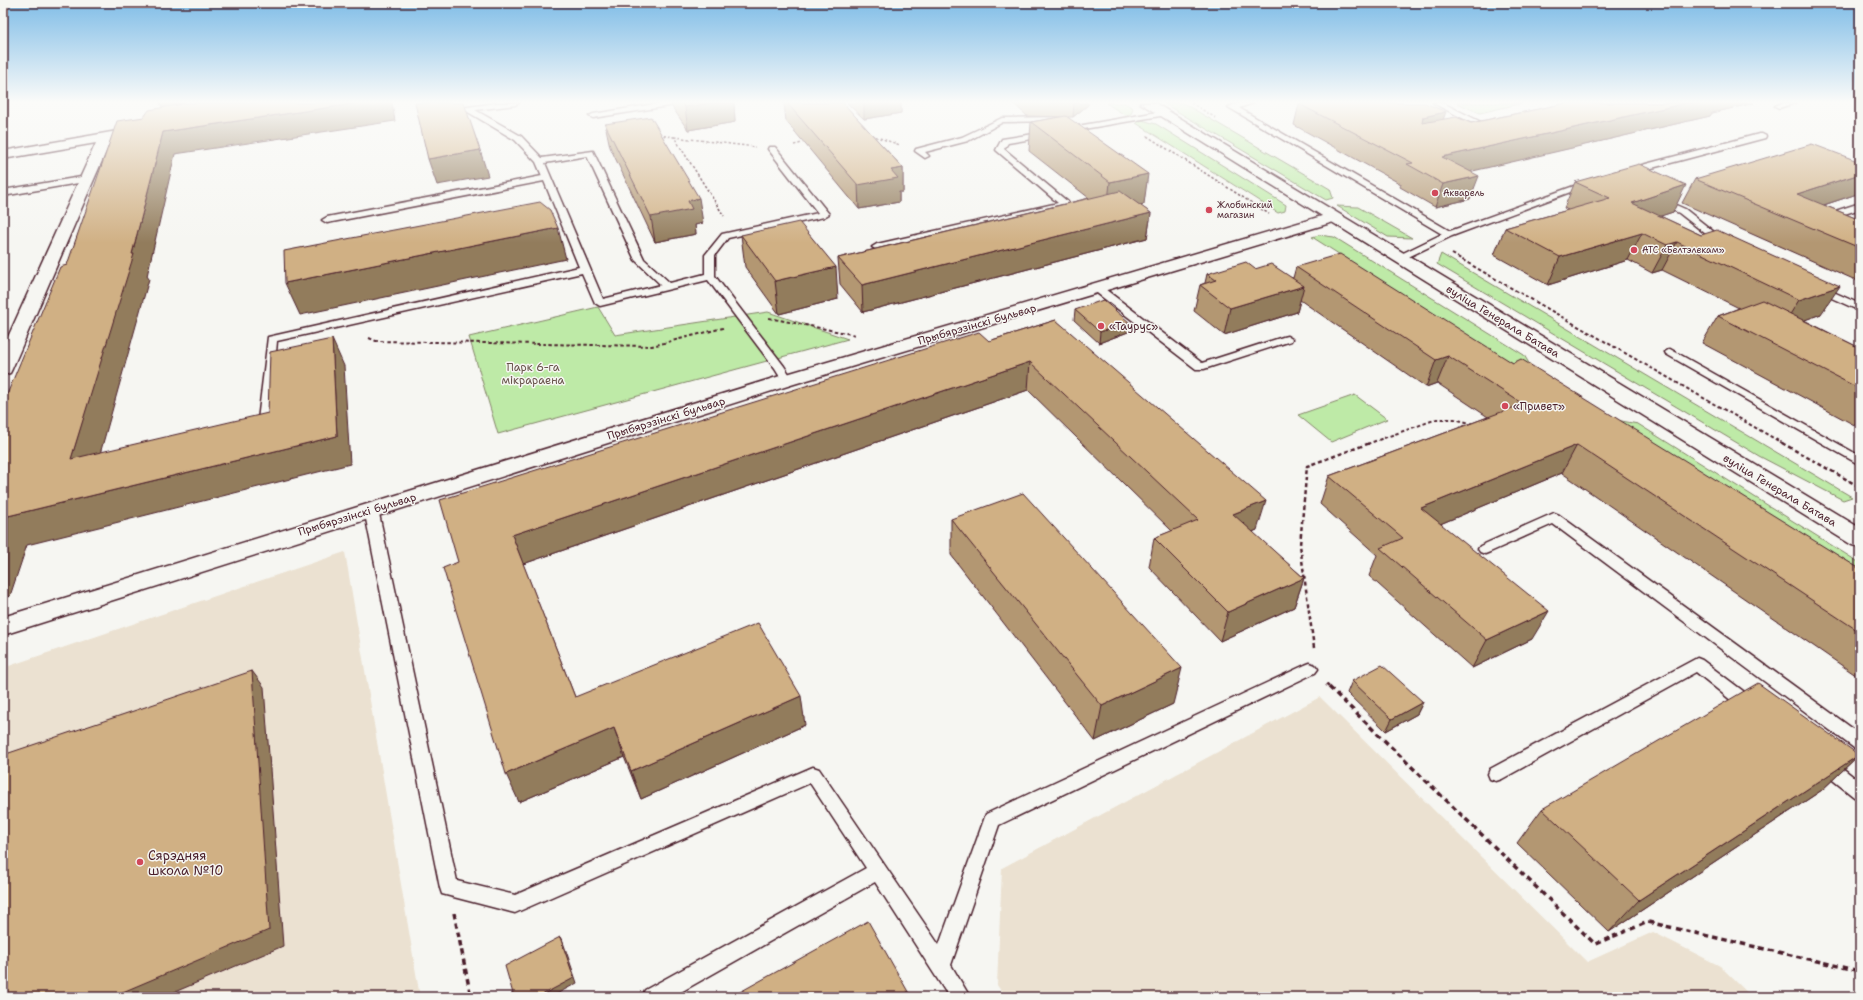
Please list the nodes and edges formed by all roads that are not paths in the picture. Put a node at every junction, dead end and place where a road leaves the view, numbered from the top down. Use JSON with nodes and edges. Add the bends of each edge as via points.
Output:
{"nodes":[{"id":1,"x":772,"y":149,"type":"dead end"},
{"id":2,"x":35,"y":150,"type":"edge"},
{"id":3,"x":100,"y":150,"type":"edge"},
{"id":4,"x":529,"y":150,"type":"edge"},
{"id":5,"x":934,"y":150,"type":"edge"},
{"id":6,"x":1000,"y":150,"type":"edge"},
{"id":7,"x":1222,"y":150,"type":"edge"},
{"id":8,"x":1305,"y":150,"type":"edge"},
{"id":9,"x":1711,"y":150,"type":"edge"},
{"id":10,"x":922,"y":154,"type":"road end"},
{"id":11,"x":3,"y":155,"type":"edge"},
{"id":12,"x":540,"y":161,"type":"junction"},
{"id":13,"x":1624,"y":173,"type":"edge"},
{"id":14,"x":546,"y":178,"type":"junction"},
{"id":15,"x":87,"y":179,"type":"junction"},
{"id":16,"x":1594,"y":182,"type":"edge"},
{"id":17,"x":3,"y":193,"type":"edge"},
{"id":18,"x":1649,"y":196,"type":"edge"},
{"id":19,"x":1860,"y":206,"type":"edge"},
{"id":20,"x":1332,"y":218,"type":"junction"},
{"id":21,"x":327,"y":220,"type":"dead end"},
{"id":22,"x":1818,"y":220,"type":"edge"},
{"id":23,"x":1449,"y":234,"type":"junction"},
{"id":24,"x":877,"y":247,"type":"edge"},
{"id":25,"x":1732,"y":248,"type":"edge"},
{"id":26,"x":1400,"y":258,"type":"junction"},
{"id":27,"x":585,"y":269,"type":"junction"},
{"id":28,"x":710,"y":276,"type":"junction"},
{"id":29,"x":1810,"y":284,"type":"edge"},
{"id":30,"x":669,"y":287,"type":"junction"},
{"id":31,"x":1097,"y":288,"type":"junction"},
{"id":32,"x":1860,"y":308,"type":"edge"},
{"id":33,"x":1287,"y":339,"type":"dead end"},
{"id":34,"x":1670,"y":352,"type":"dead end"},
{"id":35,"x":3,"y":369,"type":"edge"},
{"id":36,"x":787,"y":380,"type":"junction"},
{"id":37,"x":249,"y":426,"type":"edge"},
{"id":38,"x":1860,"y":461,"type":"edge"},
{"id":39,"x":371,"y":509,"type":"junction"},
{"id":40,"x":1860,"y":539,"type":"edge"},
{"id":41,"x":1485,"y":549,"type":"dead end"},
{"id":42,"x":3,"y":626,"type":"edge"},
{"id":43,"x":1310,"y":669,"type":"road end"},
{"id":44,"x":1760,"y":713,"type":"edge"},
{"id":45,"x":1860,"y":743,"type":"edge"},
{"id":46,"x":1810,"y":752,"type":"edge"},
{"id":47,"x":1496,"y":774,"type":"dead end"},
{"id":48,"x":1860,"y":792,"type":"edge"},
{"id":49,"x":878,"y":871,"type":"junction"},
{"id":50,"x":941,"y":966,"type":"junction"},
{"id":51,"x":652,"y":997,"type":"edge"},
{"id":52,"x":960,"y":997,"type":"edge"}],
"edges":[{"from":1,"to":28,"type":"lane","via":[[824,214],[725,236],[710,255]]},
{"from":2,"to":11,"type":"street"},
{"from":3,"to":15,"type":"street"},
{"from":4,"to":12,"type":"lane"},
{"from":5,"to":10,"type":"lane"},
{"from":6,"to":24,"type":"lane","via":[[1065,204]]},
{"from":7,"to":20,"type":"street","name":"вуліца Генерала Батава"},
{"from":8,"to":23,"type":"lane"},
{"from":9,"to":13,"type":"lane"},
{"from":12,"to":14,"type":"lane"},
{"from":12,"to":30,"type":"lane","via":[[590,153],[640,260]]},
{"from":14,"to":21,"type":"lane"},
{"from":14,"to":27,"type":"lane"},
{"from":15,"to":17,"type":"lane"},
{"from":15,"to":35,"type":"street"},
{"from":16,"to":23,"type":"lane"},
{"from":18,"to":25,"type":"lane","via":[[1682,211]]},
{"from":19,"to":22,"type":"lane"},
{"from":20,"to":26,"type":"street","name":"вуліца Генерала Батава"},
{"from":20,"to":31,"type":"street","name":"Прыбярэзінскі бульвар"},
{"from":23,"to":26,"type":"lane"},
{"from":26,"to":40,"type":"street","name":"вуліца Генерала Батава"},
{"from":27,"to":30,"type":"lane","via":[[600,303]]},
{"from":27,"to":37,"type":"lane","via":[[272,338],[264,422]]},
{"from":28,"to":30,"type":"lane"},
{"from":28,"to":36,"type":"lane"},
{"from":29,"to":32,"type":"lane"},
{"from":31,"to":33,"type":"lane","via":[[1200,367]]},
{"from":31,"to":36,"type":"street","name":"Прыбярэзінскі бульвар"},
{"from":34,"to":38,"type":"lane"},
{"from":36,"to":39,"type":"street","name":"Прыбярэзінскі бульвар"},
{"from":39,"to":42,"type":"street","name":"Прыбярэзінскі бульвар"},
{"from":39,"to":49,"type":"lane","via":[[449,888],[515,904],[813,774]]},
{"from":41,"to":45,"type":"lane","via":[[1554,518]]},
{"from":43,"to":50,"type":"lane","via":[[992,820]]},
{"from":44,"to":47,"type":"lane","via":[[1697,664]]},
{"from":46,"to":48,"type":"lane"},
{"from":49,"to":50,"type":"lane"},
{"from":49,"to":51,"type":"lane"},
{"from":50,"to":52,"type":"lane"}]}
